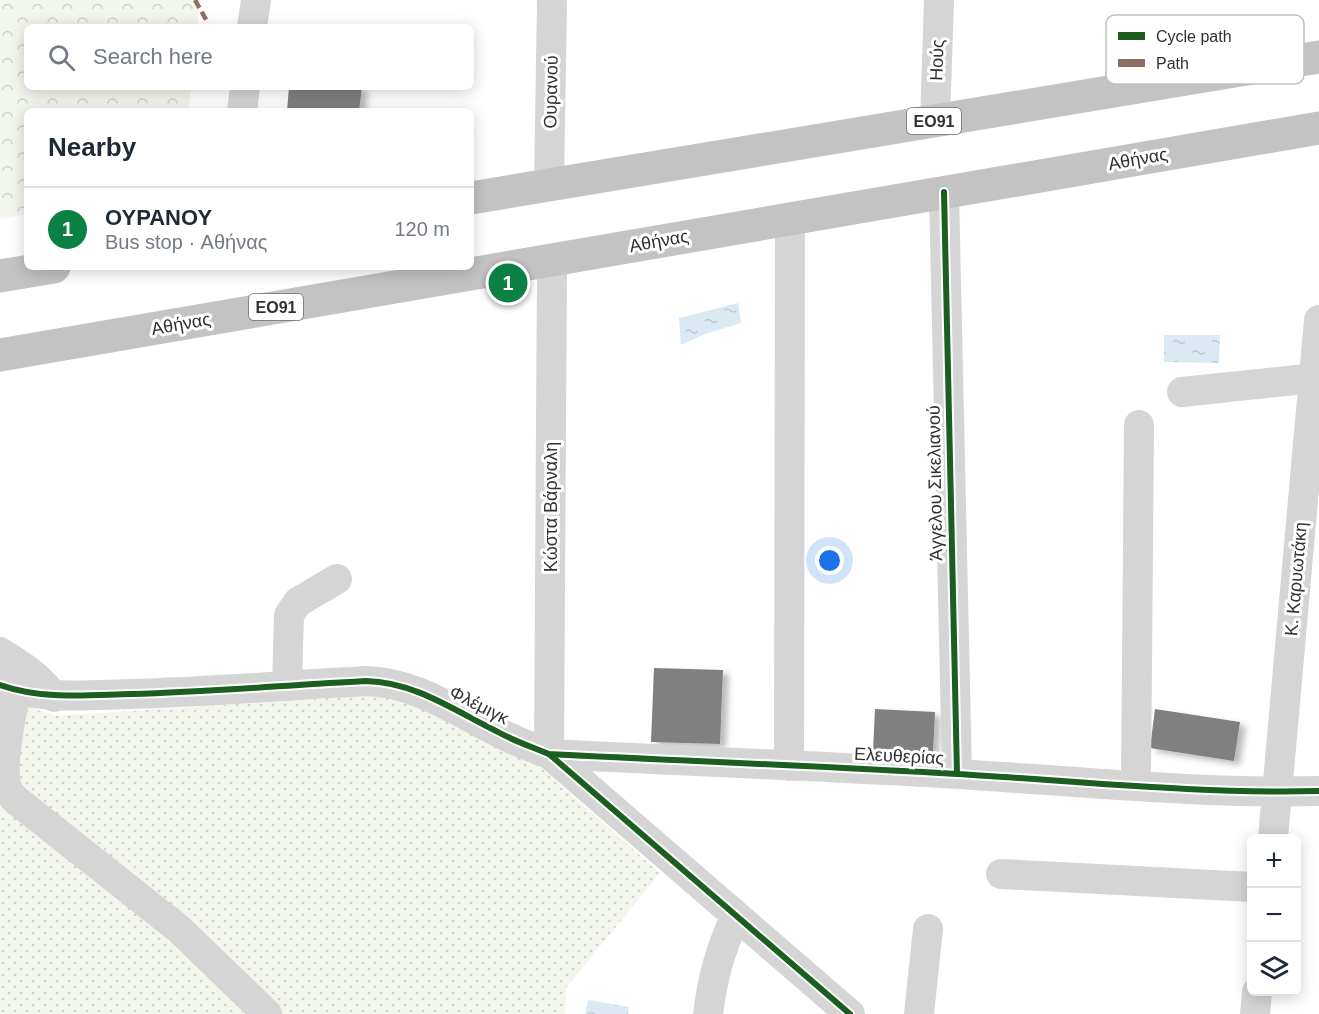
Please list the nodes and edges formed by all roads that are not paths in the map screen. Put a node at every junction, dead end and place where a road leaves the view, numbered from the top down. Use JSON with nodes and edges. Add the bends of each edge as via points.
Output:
{"nodes":[{"id":1,"x":256,"y":0,"type":"edge"},
{"id":2,"x":552,"y":0,"type":"edge"},
{"id":3,"x":939,"y":0,"type":"edge"},
{"id":4,"x":252,"y":24,"type":"edge"},
{"id":5,"x":1319,"y":57,"type":"edge"},
{"id":6,"x":1304,"y":59,"type":"edge"},
{"id":7,"x":1157,"y":84,"type":"edge"},
{"id":8,"x":245,"y":90,"type":"edge"},
{"id":9,"x":242,"y":108,"type":"edge"},
{"id":10,"x":934,"y":121,"type":"junction"},
{"id":11,"x":1319,"y":128,"type":"edge"},
{"id":12,"x":549,"y":185,"type":"junction"},
{"id":13,"x":944,"y":192,"type":"junction"},
{"id":14,"x":474,"y":198,"type":"edge"},
{"id":15,"x":790,"y":219,"type":"junction"},
{"id":16,"x":552,"y":260,"type":"junction"},
{"id":17,"x":36,"y":270,"type":"edge"},
{"id":18,"x":0,"y":276,"type":"edge"},
{"id":19,"x":1319,"y":320,"type":"edge"},
{"id":20,"x":0,"y":355,"type":"edge"},
{"id":21,"x":1315,"y":378,"type":"junction"},
{"id":22,"x":1182,"y":392,"type":"dead end"},
{"id":23,"x":1139,"y":425,"type":"dead end"},
{"id":24,"x":1309,"y":545,"type":"edge"},
{"id":25,"x":338,"y":579,"type":"dead end"},
{"id":26,"x":0,"y":652,"type":"edge"},
{"id":27,"x":286,"y":686,"type":"junction"},
{"id":28,"x":8,"y":688,"type":"edge"},
{"id":29,"x":54,"y":697,"type":"junction"},
{"id":30,"x":549,"y":754,"type":"junction"},
{"id":31,"x":789,"y":766,"type":"junction"},
{"id":32,"x":957,"y":774,"type":"junction"},
{"id":33,"x":1136,"y":786,"type":"junction"},
{"id":34,"x":1319,"y":791,"type":"edge"},
{"id":35,"x":1279,"y":792,"type":"junction"},
{"id":36,"x":1274,"y":834,"type":"edge"},
{"id":37,"x":1001,"y":873,"type":"dead end"},
{"id":38,"x":1247,"y":886,"type":"edge"},
{"id":39,"x":735,"y":917,"type":"junction"},
{"id":40,"x":928,"y":929,"type":"dead end"},
{"id":41,"x":1257,"y":996,"type":"edge"},
{"id":42,"x":818,"y":1002,"type":"edge"},
{"id":43,"x":267,"y":1014,"type":"edge"},
{"id":44,"x":708,"y":1014,"type":"edge"},
{"id":45,"x":850,"y":1014,"type":"edge"},
{"id":46,"x":919,"y":1014,"type":"edge"},
{"id":47,"x":1255,"y":1014,"type":"edge"}],
"edges":[{"from":1,"to":4,"type":"street"},
{"from":2,"to":12,"type":"street","name":"Ουρανού"},
{"from":3,"to":10,"type":"street","name":"Ηούς"},
{"from":5,"to":6,"type":"highway","number":"ΕΟ91"},
{"from":7,"to":10,"type":"highway","number":"ΕΟ91"},
{"from":8,"to":9,"type":"street"},
{"from":10,"to":12,"type":"highway","number":"ΕΟ91"},
{"from":11,"to":13,"type":"highway","name":"Αθήνας","number":"ΕΟ91"},
{"from":12,"to":14,"type":"highway","number":"ΕΟ91"},
{"from":13,"to":15,"type":"highway","name":"Αθήνας","number":"ΕΟ91"},
{"from":13,"to":32,"type":"street","name":"Άγγελου Σικελιανού"},
{"from":15,"to":16,"type":"highway","name":"Αθήνας","number":"ΕΟ91"},
{"from":15,"to":31,"type":"street"},
{"from":16,"to":20,"type":"highway","name":"Αθήνας","number":"ΕΟ91"},
{"from":16,"to":30,"type":"street","name":"Κώστα Βάρναλη"},
{"from":17,"to":18,"type":"highway"},
{"from":19,"to":21,"type":"street","name":"Κ. Καρυωτάκη"},
{"from":21,"to":22,"type":"street"},
{"from":21,"to":24,"type":"street","name":"Κ. Καρυωτάκη"},
{"from":23,"to":33,"type":"street"},
{"from":24,"to":35,"type":"street","name":"Κ. Καρυωτάκη"},
{"from":25,"to":27,"type":"street","via":[[298,602],[289,615]]},
{"from":26,"to":29,"type":"street","via":[[29,669]]},
{"from":27,"to":29,"type":"street","name":"Φλέμιγκ"},
{"from":27,"to":30,"type":"street","name":"Φλέμιγκ","via":[[387,681],[438,700],[500,734]]},
{"from":28,"to":29,"type":"street","name":"Φλέμιγκ"},
{"from":28,"to":43,"type":"street","via":[[2,771],[16,800],[179,928]]},
{"from":30,"to":31,"type":"street","name":"Ελευθερίας"},
{"from":30,"to":39,"type":"street","name":"Φλέμιγκ"},
{"from":31,"to":32,"type":"street","name":"Ελευθερίας"},
{"from":32,"to":33,"type":"street","name":"Ελευθερίας"},
{"from":33,"to":35,"type":"street","name":"Ελευθερίας"},
{"from":34,"to":35,"type":"street","name":"Ελευθερίας"},
{"from":35,"to":36,"type":"street","name":"Κ. Καρυωτάκη"},
{"from":37,"to":38,"type":"street"},
{"from":39,"to":42,"type":"street","name":"Φλέμιγκ"},
{"from":39,"to":44,"type":"street","via":[[712,978]]},
{"from":40,"to":46,"type":"street"},
{"from":41,"to":47,"type":"street"},
{"from":42,"to":45,"type":"street","name":"Φλέμιγκ"}]}
